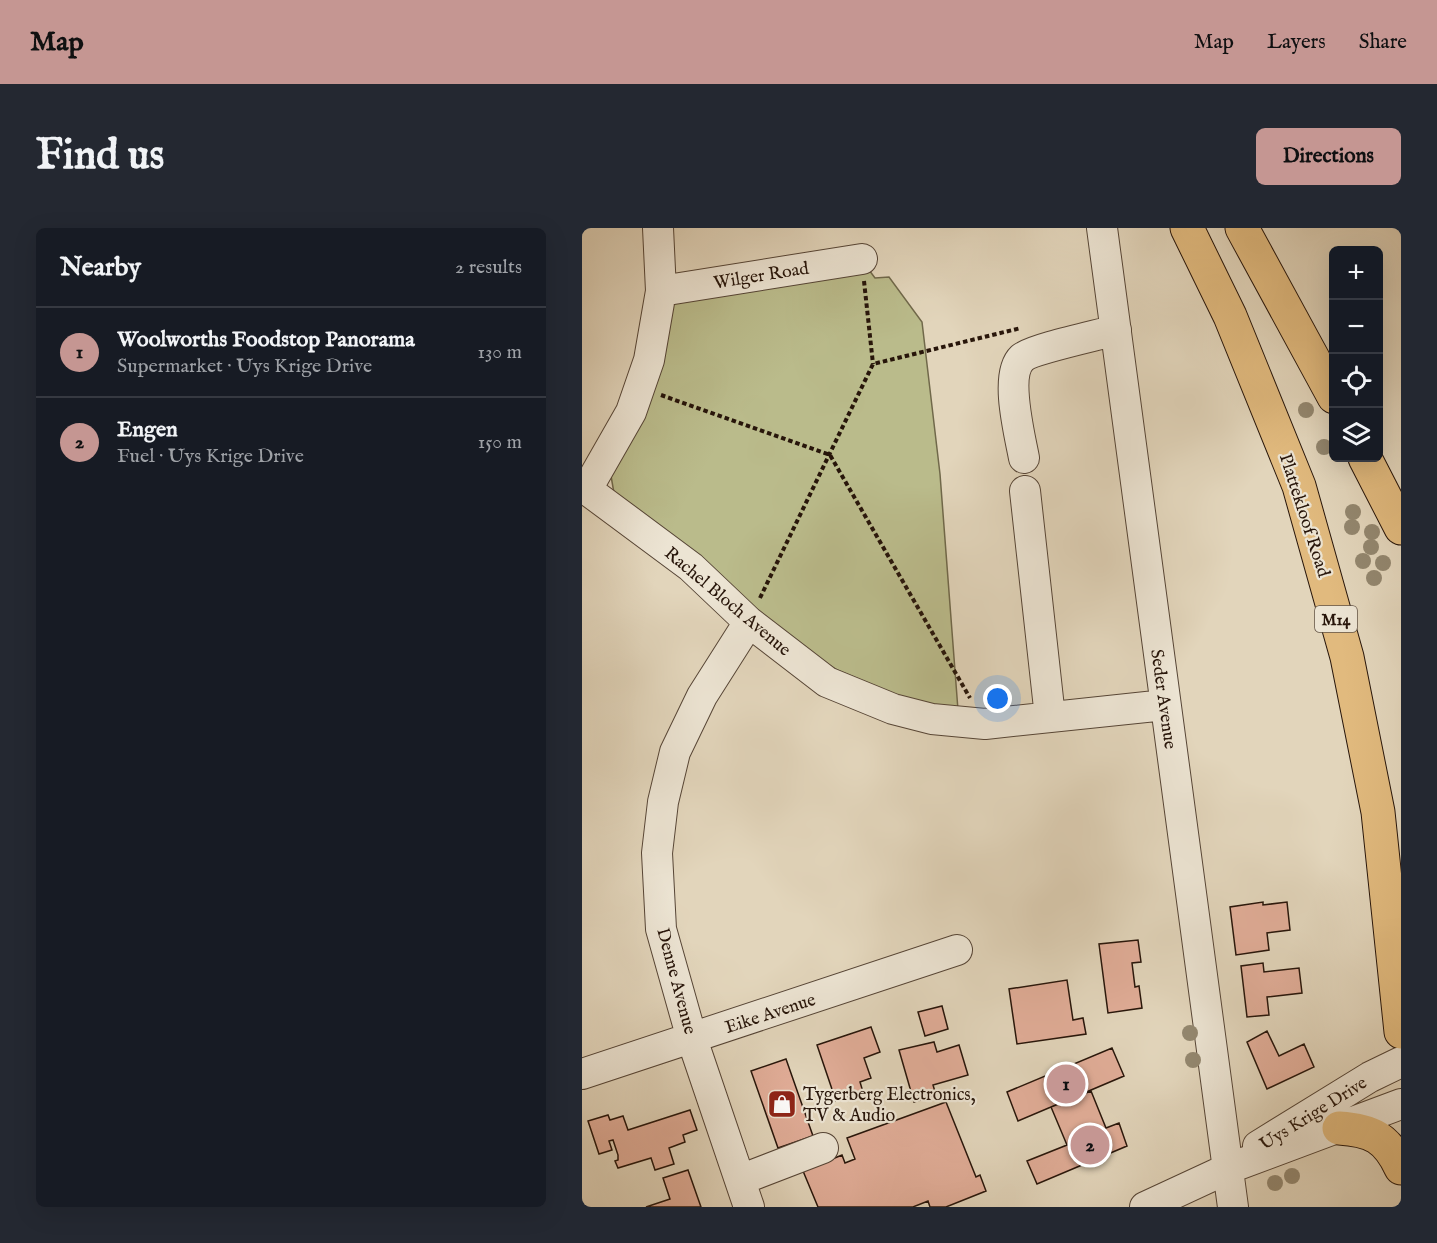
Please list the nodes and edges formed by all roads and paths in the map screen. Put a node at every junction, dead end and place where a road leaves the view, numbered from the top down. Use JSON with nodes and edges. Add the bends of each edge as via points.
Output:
{"nodes":[{"id":1,"x":658,"y":228,"type":"edge"},
{"id":2,"x":1102,"y":228,"type":"edge"},
{"id":3,"x":1186,"y":228,"type":"edge"},
{"id":4,"x":1242,"y":228,"type":"edge"},
{"id":5,"x":862,"y":259,"type":"joint"},
{"id":6,"x":661,"y":291,"type":"junction"},
{"id":7,"x":1021,"y":328,"type":"dead end"},
{"id":8,"x":1116,"y":330,"type":"junction"},
{"id":9,"x":873,"y":364,"type":"junction"},
{"id":10,"x":640,"y":388,"type":"junction"},
{"id":11,"x":1329,"y":389,"type":"edge"},
{"id":12,"x":830,"y":455,"type":"junction"},
{"id":13,"x":1024,"y":458,"type":"dead end"},
{"id":14,"x":1367,"y":462,"type":"edge"},
{"id":15,"x":585,"y":487,"type":"edge"},
{"id":16,"x":1024,"y":491,"type":"dead end"},
{"id":17,"x":1401,"y":528,"type":"edge"},
{"id":18,"x":748,"y":622,"type":"junction"},
{"id":19,"x":1165,"y":705,"type":"junction"},
{"id":20,"x":1050,"y":717,"type":"junction"},
{"id":21,"x":985,"y":724,"type":"junction"},
{"id":22,"x":957,"y":950,"type":"dead end"},
{"id":23,"x":1401,"y":1032,"type":"edge"},
{"id":24,"x":692,"y":1039,"type":"junction"},
{"id":25,"x":1401,"y":1062,"type":"edge"},
{"id":26,"x":582,"y":1074,"type":"edge"},
{"id":27,"x":1401,"y":1104,"type":"edge"},
{"id":28,"x":1339,"y":1128,"type":"junction"},
{"id":29,"x":824,"y":1148,"type":"dead end"},
{"id":30,"x":1401,"y":1168,"type":"edge"},
{"id":31,"x":1227,"y":1169,"type":"junction"},
{"id":32,"x":745,"y":1193,"type":"edge"},
{"id":33,"x":1145,"y":1207,"type":"edge"},
{"id":34,"x":1233,"y":1207,"type":"edge"}],
"edges":[{"from":1,"to":6,"type":"street"},
{"from":2,"to":8,"type":"street","name":"Seder Avenue"},
{"from":3,"to":23,"type":"main road","name":"Plattekloof Road","number":"M14","via":[[1230,316],[1299,486],[1347,657],[1378,812]]},
{"from":4,"to":11,"type":"main road"},
{"from":5,"to":6,"type":"street","name":"Wilger Road"},
{"from":5,"to":9,"type":"path"},
{"from":6,"to":10,"type":"street"},
{"from":7,"to":9,"type":"path"},
{"from":8,"to":13,"type":"street","via":[[1022,359],[1013,388]]},
{"from":8,"to":19,"type":"street","name":"Seder Avenue"},
{"from":9,"to":12,"type":"path"},
{"from":10,"to":12,"type":"path"},
{"from":10,"to":15,"type":"street","via":[[617,437]]},
{"from":12,"to":18,"type":"path"},
{"from":12,"to":21,"type":"path"},
{"from":14,"to":17,"type":"main road"},
{"from":15,"to":18,"type":"street","name":"Rachel Bloch Avenue","via":[[691,567]]},
{"from":16,"to":20,"type":"street"},
{"from":18,"to":21,"type":"street","name":"Rachel Bloch Avenue","via":[[827,682],[893,709],[932,719]]},
{"from":18,"to":24,"type":"street","name":"Denne Avenue","via":[[702,696],[679,743],[663,802],[657,853],[661,929]]},
{"from":19,"to":20,"type":"street","name":"Rachel Bloch Avenue"},
{"from":19,"to":31,"type":"street","name":"Seder Avenue"},
{"from":20,"to":21,"type":"street","name":"Rachel Bloch Avenue"},
{"from":22,"to":24,"type":"street","name":"Eike Avenue"},
{"from":24,"to":26,"type":"street","name":"Eike Avenue"},
{"from":24,"to":32,"type":"street","name":"Denne Avenue"},
{"from":25,"to":31,"type":"street","name":"Uys Krige Drive","via":[[1277,1133]]},
{"from":27,"to":28,"type":"street","name":"Uys Krige Drive"},
{"from":28,"to":30,"type":"main road","via":[[1366,1132],[1383,1141]]},
{"from":28,"to":31,"type":"street","name":"Uys Krige Drive"},
{"from":29,"to":32,"type":"street"},
{"from":31,"to":33,"type":"street","name":"Uys Krige Drive"},
{"from":31,"to":34,"type":"street","name":"Seder Avenue"}]}
